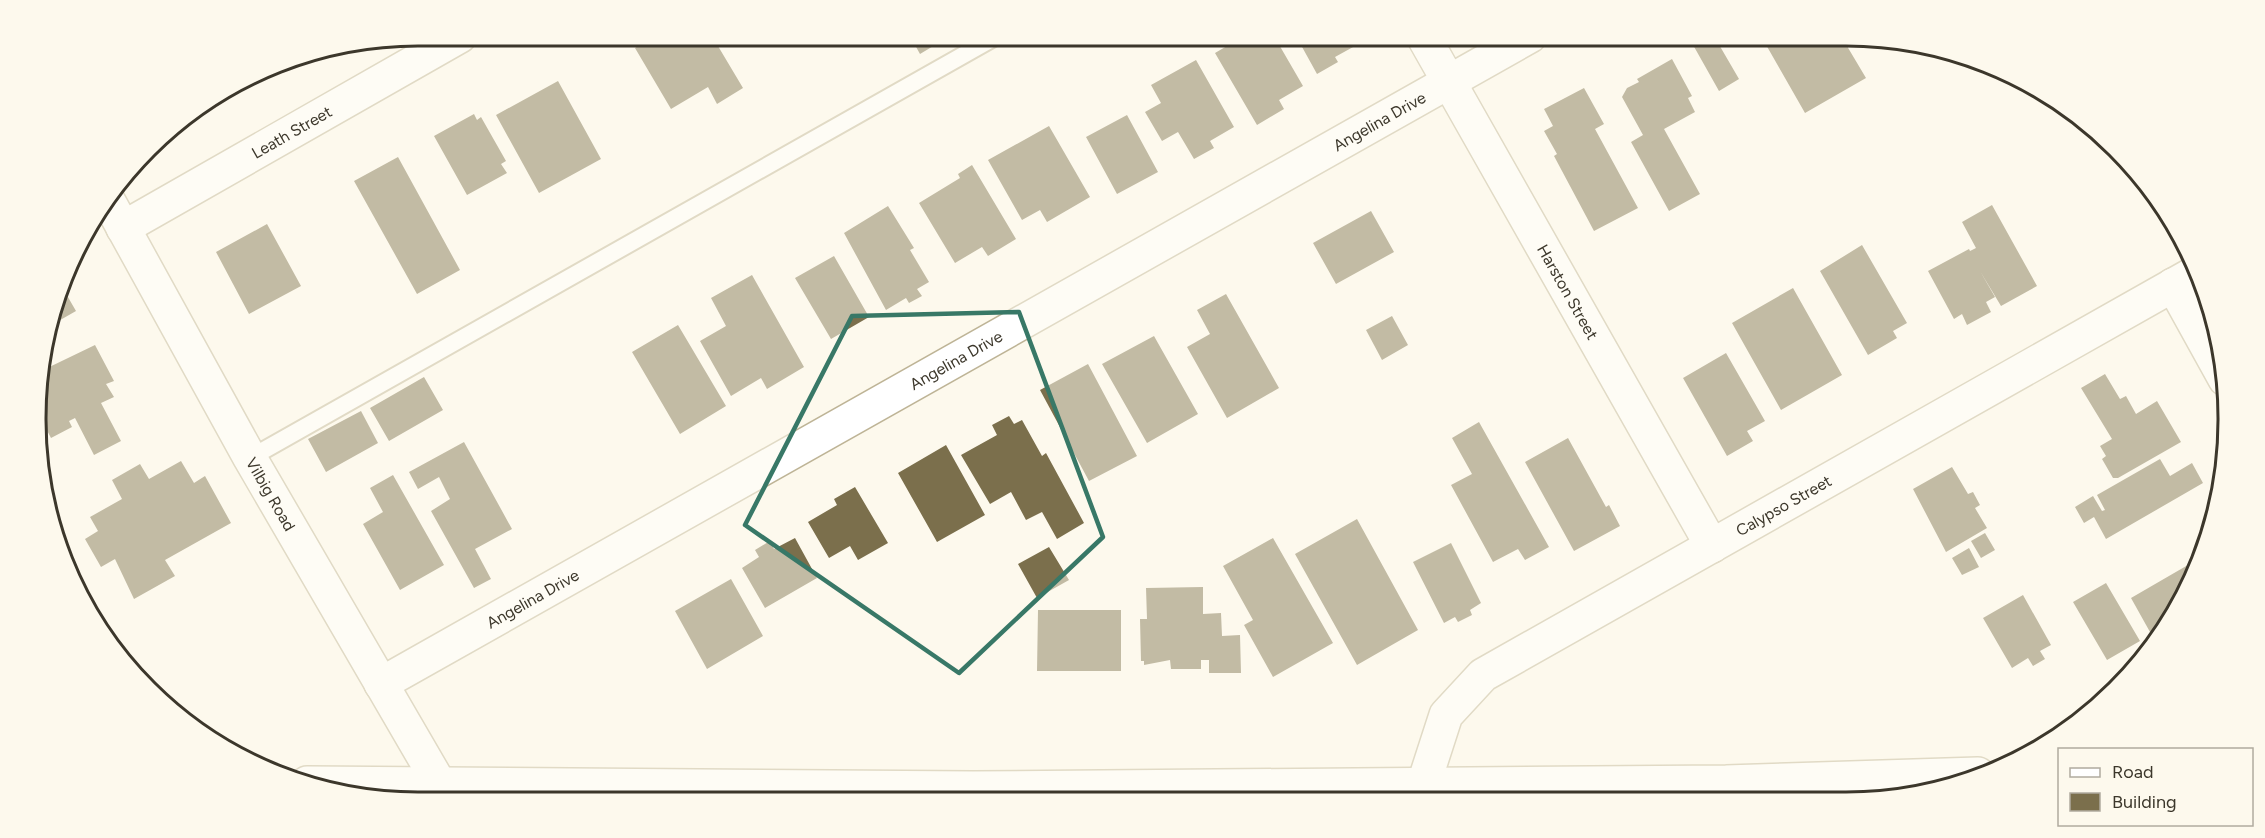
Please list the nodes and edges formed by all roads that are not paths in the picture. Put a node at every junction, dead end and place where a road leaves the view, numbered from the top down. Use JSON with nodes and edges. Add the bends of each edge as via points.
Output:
{"nodes":[{"id":1,"x":441,"y":46,"type":"edge"},
{"id":2,"x":980,"y":46,"type":"edge"},
{"id":3,"x":1428,"y":46,"type":"edge"},
{"id":4,"x":1512,"y":46,"type":"edge"},
{"id":5,"x":1448,"y":82,"type":"junction"},
{"id":6,"x":116,"y":215,"type":"edge"},
{"id":7,"x":2183,"y":279,"type":"edge"},
{"id":8,"x":2211,"y":345,"type":"edge"},
{"id":9,"x":250,"y":458,"type":"junction"},
{"id":10,"x":1712,"y":546,"type":"junction"},
{"id":11,"x":381,"y":684,"type":"junction"},
{"id":12,"x":1957,"y":775,"type":"edge"},
{"id":13,"x":341,"y":783,"type":"edge"},
{"id":14,"x":439,"y":783,"type":"junction"},
{"id":15,"x":1424,"y":783,"type":"junction"}],
"edges":[{"from":1,"to":6,"type":"street","name":"Leath Street"},
{"from":2,"to":9,"type":"lane"},
{"from":3,"to":5,"type":"street","name":"Harston Street"},
{"from":4,"to":5,"type":"street","name":"Angelina Drive"},
{"from":5,"to":10,"type":"street","name":"Harston Street"},
{"from":5,"to":11,"type":"street","name":"Angelina Drive"},
{"from":6,"to":9,"type":"street","name":"Vilbig Road"},
{"from":7,"to":8,"type":"street"},
{"from":7,"to":10,"type":"street","name":"Calypso Street"},
{"from":9,"to":11,"type":"street","name":"Vilbig Road"},
{"from":10,"to":15,"type":"street","name":"Calypso Street","via":[[1483,675],[1446,715]]},
{"from":11,"to":14,"type":"street","name":"Vilbig Road"},
{"from":12,"to":15,"type":"street","via":[[1726,782]]},
{"from":13,"to":14,"type":"street"},
{"from":14,"to":15,"type":"street","via":[[973,788]]}]}
